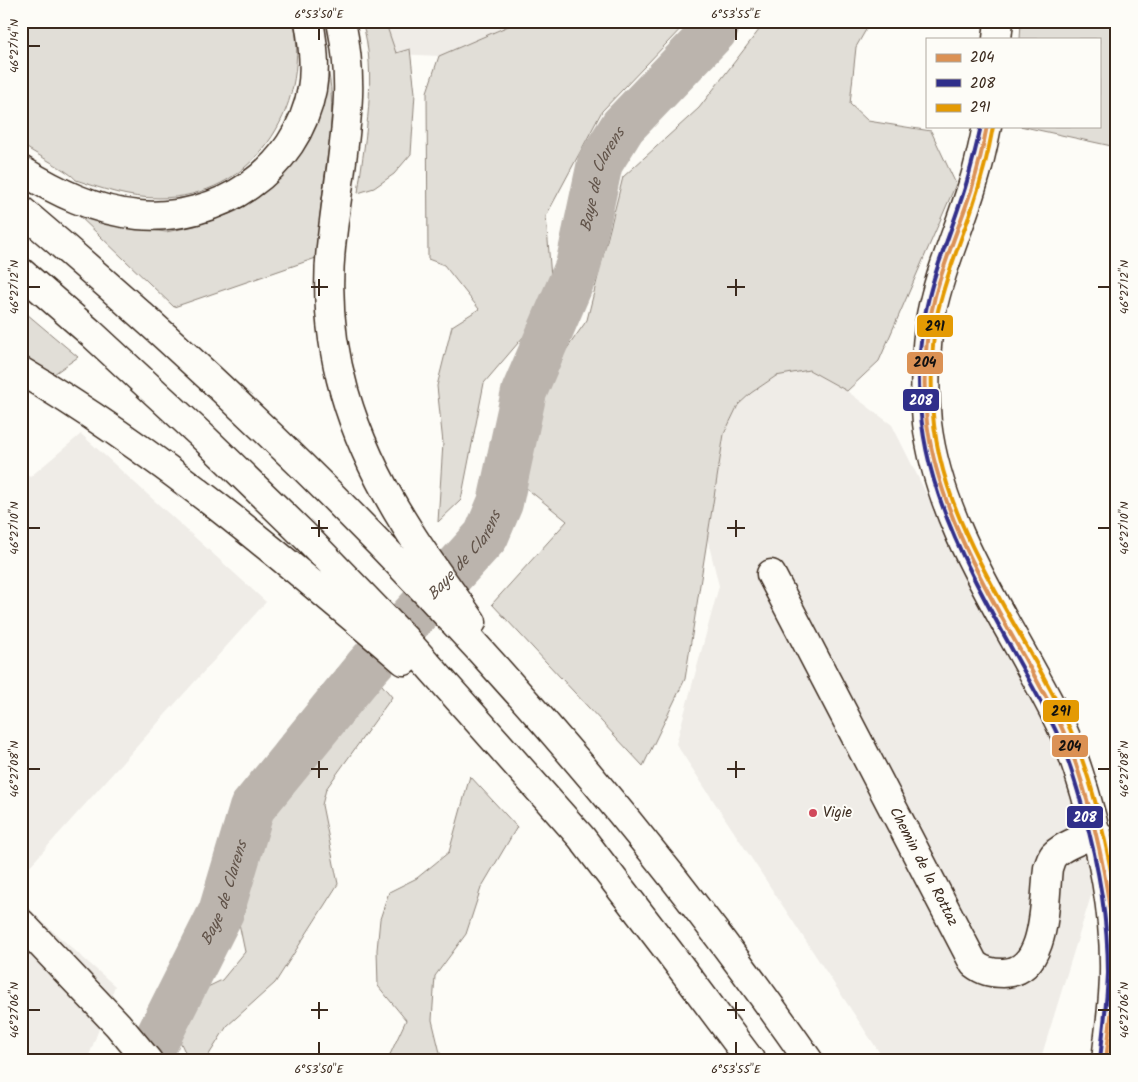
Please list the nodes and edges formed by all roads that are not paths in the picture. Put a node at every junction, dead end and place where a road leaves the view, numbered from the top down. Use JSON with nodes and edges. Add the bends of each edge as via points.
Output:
{"nodes":[{"id":1,"x":309,"y":21,"type":"edge"},
{"id":2,"x":341,"y":21,"type":"edge"},
{"id":3,"x":998,"y":21,"type":"edge"},
{"id":4,"x":997,"y":38,"type":"edge"},
{"id":5,"x":986,"y":128,"type":"edge"},
{"id":6,"x":21,"y":170,"type":"edge"},
{"id":7,"x":21,"y":210,"type":"edge"},
{"id":8,"x":21,"y":272,"type":"edge"},
{"id":9,"x":21,"y":371,"type":"edge"},
{"id":10,"x":771,"y":574,"type":"dead end"},
{"id":11,"x":535,"y":712,"type":"junction"},
{"id":12,"x":491,"y":734,"type":"junction"},
{"id":13,"x":1096,"y":833,"type":"junction"},
{"id":14,"x":21,"y":923,"type":"edge"},
{"id":15,"x":148,"y":1061,"type":"edge"},
{"id":16,"x":751,"y":1061,"type":"edge"},
{"id":17,"x":809,"y":1061,"type":"edge"},
{"id":18,"x":1106,"y":1061,"type":"edge"}],
"edges":[{"from":1,"to":6,"type":"main road","via":[[313,45],[312,89],[300,127],[266,172],[222,202],[174,215],[137,215],[65,195]]},
{"from":2,"to":11,"type":"main road","via":[[348,95],[331,248],[329,302],[338,376],[354,425],[380,482],[406,526]]},
{"from":3,"to":4,"type":"main road"},
{"from":5,"to":13,"type":"main road","via":[[978,169],[931,316],[927,356],[927,423],[943,490],[967,552],[1061,725]]},
{"from":7,"to":11,"type":"main road","via":[[245,411],[368,531]]},
{"from":8,"to":12,"type":"main road","via":[[201,435],[308,539]]},
{"from":9,"to":12,"type":"main road","via":[[136,446],[216,505]]},
{"from":10,"to":13,"type":"main road","name":"Chemin de la Rottaz","via":[[974,964],[982,970],[1008,973],[1021,969],[1030,961],[1041,935],[1051,860],[1063,848]]},
{"from":11,"to":17,"type":"main road","via":[[704,916]]},
{"from":12,"to":16,"type":"main road","via":[[580,837]]},
{"from":13,"to":18,"type":"main road","via":[[1111,914],[1114,974]]},
{"from":14,"to":15,"type":"main road"}]}
